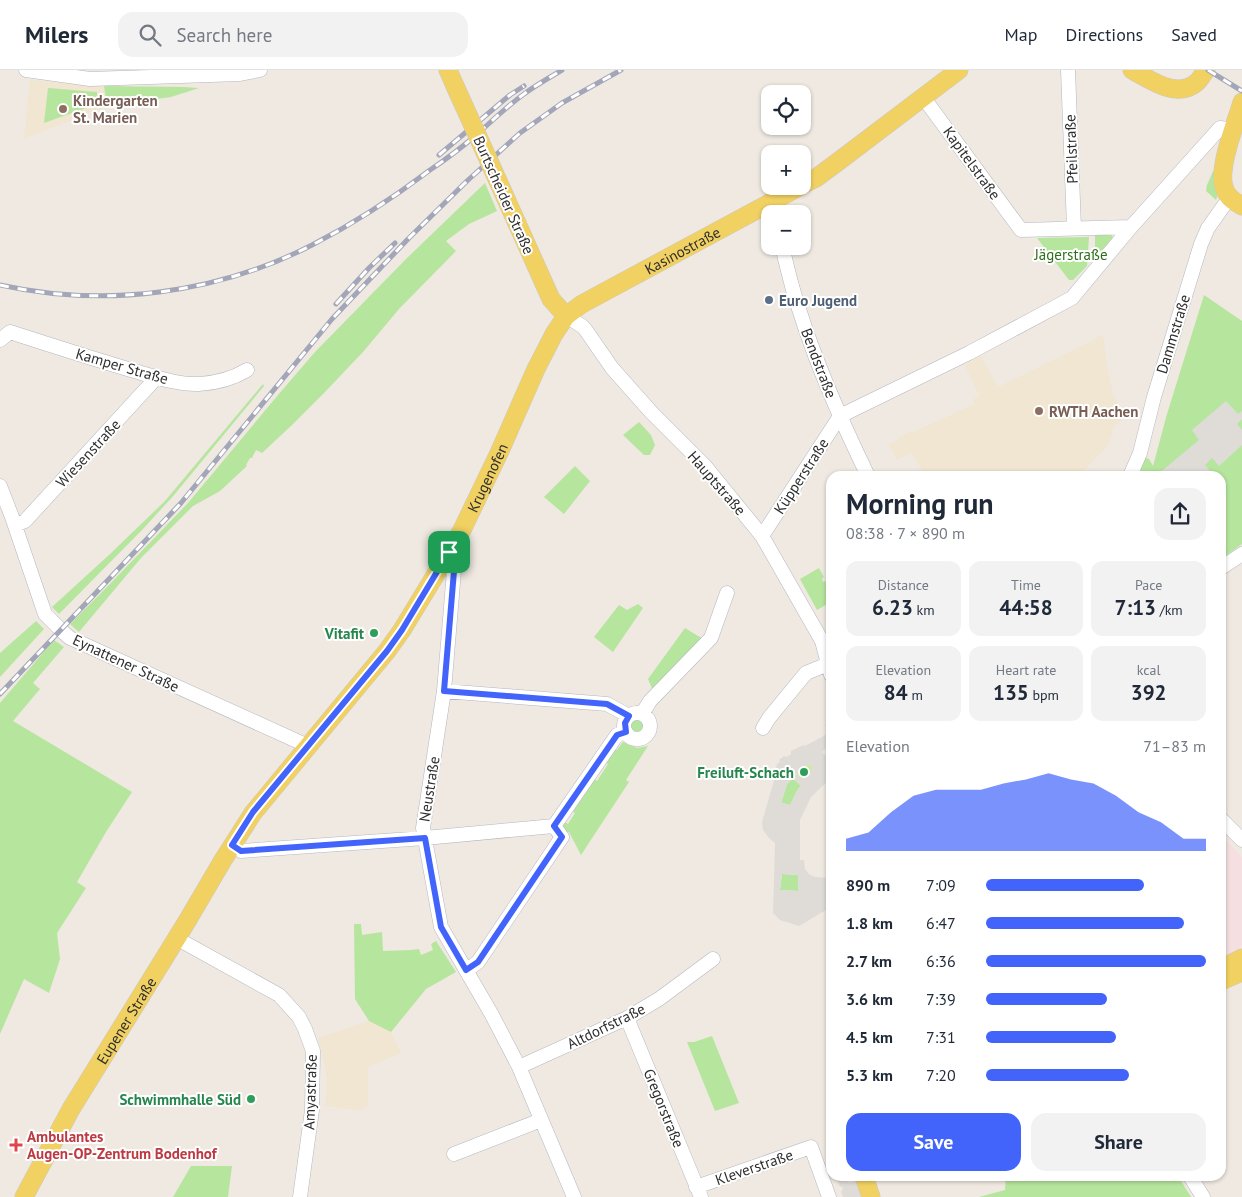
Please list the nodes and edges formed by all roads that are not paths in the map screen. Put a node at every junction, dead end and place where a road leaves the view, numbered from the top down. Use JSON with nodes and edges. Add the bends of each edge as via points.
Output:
{"nodes":[{"id":1,"x":26,"y":70,"type":"edge"},
{"id":2,"x":260,"y":70,"type":"edge"},
{"id":3,"x":448,"y":70,"type":"edge"},
{"id":4,"x":958,"y":70,"type":"edge"},
{"id":5,"x":1068,"y":70,"type":"edge"},
{"id":6,"x":1132,"y":70,"type":"edge"},
{"id":7,"x":1206,"y":70,"type":"edge"},
{"id":8,"x":88,"y":74,"type":"edge"},
{"id":9,"x":922,"y":97,"type":"junction"},
{"id":10,"x":1242,"y":102,"type":"edge"},
{"id":11,"x":1234,"y":130,"type":"junction"},
{"id":12,"x":811,"y":181,"type":"edge"},
{"id":13,"x":790,"y":195,"type":"edge"},
{"id":14,"x":1236,"y":202,"type":"edge"},
{"id":15,"x":777,"y":205,"type":"edge"},
{"id":16,"x":761,"y":214,"type":"edge"},
{"id":17,"x":1131,"y":227,"type":"junction"},
{"id":18,"x":1074,"y":228,"type":"junction"},
{"id":19,"x":784,"y":255,"type":"edge"},
{"id":20,"x":566,"y":316,"type":"junction"},
{"id":21,"x":0,"y":340,"type":"edge"},
{"id":22,"x":247,"y":370,"type":"dead end"},
{"id":23,"x":157,"y":377,"type":"junction"},
{"id":24,"x":840,"y":416,"type":"junction"},
{"id":25,"x":866,"y":471,"type":"edge"},
{"id":26,"x":1132,"y":471,"type":"edge"},
{"id":27,"x":0,"y":486,"type":"edge"},
{"id":28,"x":15,"y":525,"type":"junction"},
{"id":29,"x":762,"y":536,"type":"junction"},
{"id":30,"x":449,"y":552,"type":"junction"},
{"id":31,"x":1242,"y":554,"type":"edge"},
{"id":32,"x":1226,"y":565,"type":"edge"},
{"id":33,"x":727,"y":593,"type":"dead end"},
{"id":34,"x":826,"y":637,"type":"edge"},
{"id":35,"x":826,"y":671,"type":"edge"},
{"id":36,"x":444,"y":691,"type":"junction"},
{"id":37,"x":636,"y":715,"type":"junction"},
{"id":38,"x":763,"y":728,"type":"dead end"},
{"id":39,"x":626,"y":732,"type":"junction"},
{"id":40,"x":308,"y":746,"type":"junction"},
{"id":41,"x":1226,"y":824,"type":"edge"},
{"id":42,"x":554,"y":826,"type":"junction"},
{"id":43,"x":425,"y":838,"type":"junction"},
{"id":44,"x":1242,"y":840,"type":"edge"},
{"id":45,"x":232,"y":845,"type":"junction"},
{"id":46,"x":176,"y":938,"type":"junction"},
{"id":47,"x":1242,"y":958,"type":"edge"},
{"id":48,"x":713,"y":959,"type":"dead end"},
{"id":49,"x":1226,"y":967,"type":"edge"},
{"id":50,"x":466,"y":970,"type":"junction"},
{"id":51,"x":1242,"y":972,"type":"edge"},
{"id":52,"x":1226,"y":978,"type":"edge"},
{"id":53,"x":628,"y":1018,"type":"junction"},
{"id":54,"x":520,"y":1067,"type":"junction"},
{"id":55,"x":541,"y":1120,"type":"junction"},
{"id":56,"x":454,"y":1154,"type":"dead end"},
{"id":57,"x":866,"y":1181,"type":"edge"},
{"id":58,"x":1193,"y":1181,"type":"edge"},
{"id":59,"x":698,"y":1192,"type":"edge"},
{"id":60,"x":24,"y":1197,"type":"edge"},
{"id":61,"x":300,"y":1197,"type":"edge"},
{"id":62,"x":574,"y":1197,"type":"edge"},
{"id":63,"x":829,"y":1197,"type":"edge"},
{"id":64,"x":871,"y":1197,"type":"edge"},
{"id":65,"x":1203,"y":1197,"type":"edge"}],
"edges":[{"from":1,"to":8,"type":"street"},
{"from":2,"to":8,"type":"street","via":[[233,74]]},
{"from":3,"to":20,"type":"main road","name":"Burtscheider Straße","bridge":true,"via":[[551,298]]},
{"from":4,"to":9,"type":"main road","name":"Kasinostraße"},
{"from":5,"to":18,"type":"street","name":"Pfeilstraße"},
{"from":6,"to":7,"type":"main road","via":[[1178,90],[1196,83]]},
{"from":9,"to":12,"type":"main road","name":"Kasinostraße"},
{"from":9,"to":18,"type":"street","name":"Kapitelstraße","via":[[1021,230]]},
{"from":10,"to":11,"type":"main road"},
{"from":11,"to":14,"type":"main road","via":[[1222,178],[1226,192]]},
{"from":11,"to":17,"type":"street","via":[[1220,128]]},
{"from":13,"to":15,"type":"main road","name":"Kasinostraße"},
{"from":14,"to":26,"type":"street","name":"Dammstraße","via":[[1208,228],[1201,244]]},
{"from":16,"to":20,"type":"main road","name":"Kasinostraße","via":[[640,272]]},
{"from":17,"to":18,"type":"street"},
{"from":17,"to":24,"type":"street","via":[[1072,298]]},
{"from":19,"to":24,"type":"street","name":"Bendstraße","via":[[798,309]]},
{"from":20,"to":29,"type":"street","name":"Hauptstraße","via":[[585,329],[612,368],[704,466]]},
{"from":20,"to":30,"type":"main road","name":"Krugenofen","via":[[536,369]]},
{"from":21,"to":23,"type":"street","name":"Kamper Straße","via":[[10,332]]},
{"from":22,"to":23,"type":"street","name":"Kamper Straße","via":[[225,380],[197,384]]},
{"from":23,"to":28,"type":"street","name":"Wiesenstraße","via":[[25,520]]},
{"from":24,"to":25,"type":"street","name":"Bendstraße"},
{"from":24,"to":29,"type":"street","name":"Küpperstraße"},
{"from":27,"to":28,"type":"street","name":"Eynattener Straße"},
{"from":28,"to":40,"type":"street","name":"Eynattener Straße","via":[[45,614],[70,638]]},
{"from":29,"to":34,"type":"street","name":"Hauptstraße"},
{"from":30,"to":36,"type":"street","name":"Neustraße","via":[[455,559]]},
{"from":30,"to":40,"type":"main road","name":"Krugenofen","via":[[387,651]]},
{"from":31,"to":32,"type":"street"},
{"from":33,"to":37,"type":"street","via":[[711,638]]},
{"from":35,"to":38,"type":"street","via":[[806,674]]},
{"from":36,"to":37,"type":"street","via":[[607,704]]},
{"from":36,"to":43,"type":"street","name":"Neustraße","via":[[423,828]]},
{"from":37,"to":39,"type":"street","via":[[625,723]]},
{"from":37,"to":39,"type":"street","via":[[648,720],[648,732],[635,738]]},
{"from":39,"to":42,"type":"street","via":[[617,735]]},
{"from":40,"to":45,"type":"main road","name":"Krugenofen","via":[[253,812]]},
{"from":41,"to":44,"type":"street"},
{"from":42,"to":43,"type":"street"},
{"from":42,"to":50,"type":"street","via":[[562,837],[478,962]]},
{"from":43,"to":45,"type":"street","via":[[241,851]]},
{"from":43,"to":50,"type":"street","name":"Neustraße","via":[[441,927]]},
{"from":45,"to":46,"type":"main road","name":"Eupener Straße"},
{"from":46,"to":60,"type":"main road","name":"Eupener Straße","via":[[71,1109]]},
{"from":46,"to":61,"type":"street","name":"Amyastraße","via":[[276,993],[298,1016],[305,1029],[313,1051],[312,1110]]},
{"from":47,"to":49,"type":"main road"},
{"from":48,"to":53,"type":"street","name":"Altdorfstraße"},
{"from":50,"to":54,"type":"street","name":"Neustraße"},
{"from":51,"to":52,"type":"main road"},
{"from":53,"to":54,"type":"street","name":"Altdorfstraße"},
{"from":53,"to":59,"type":"street","name":"Gregorstraße"},
{"from":54,"to":55,"type":"street","name":"Neustraße"},
{"from":55,"to":56,"type":"street"},
{"from":55,"to":62,"type":"street","name":"Neustraße"},
{"from":57,"to":64,"type":"main road"},
{"from":58,"to":65,"type":"street"},
{"from":59,"to":63,"type":"street","name":"Kleverstraße","via":[[811,1147]]}]}
